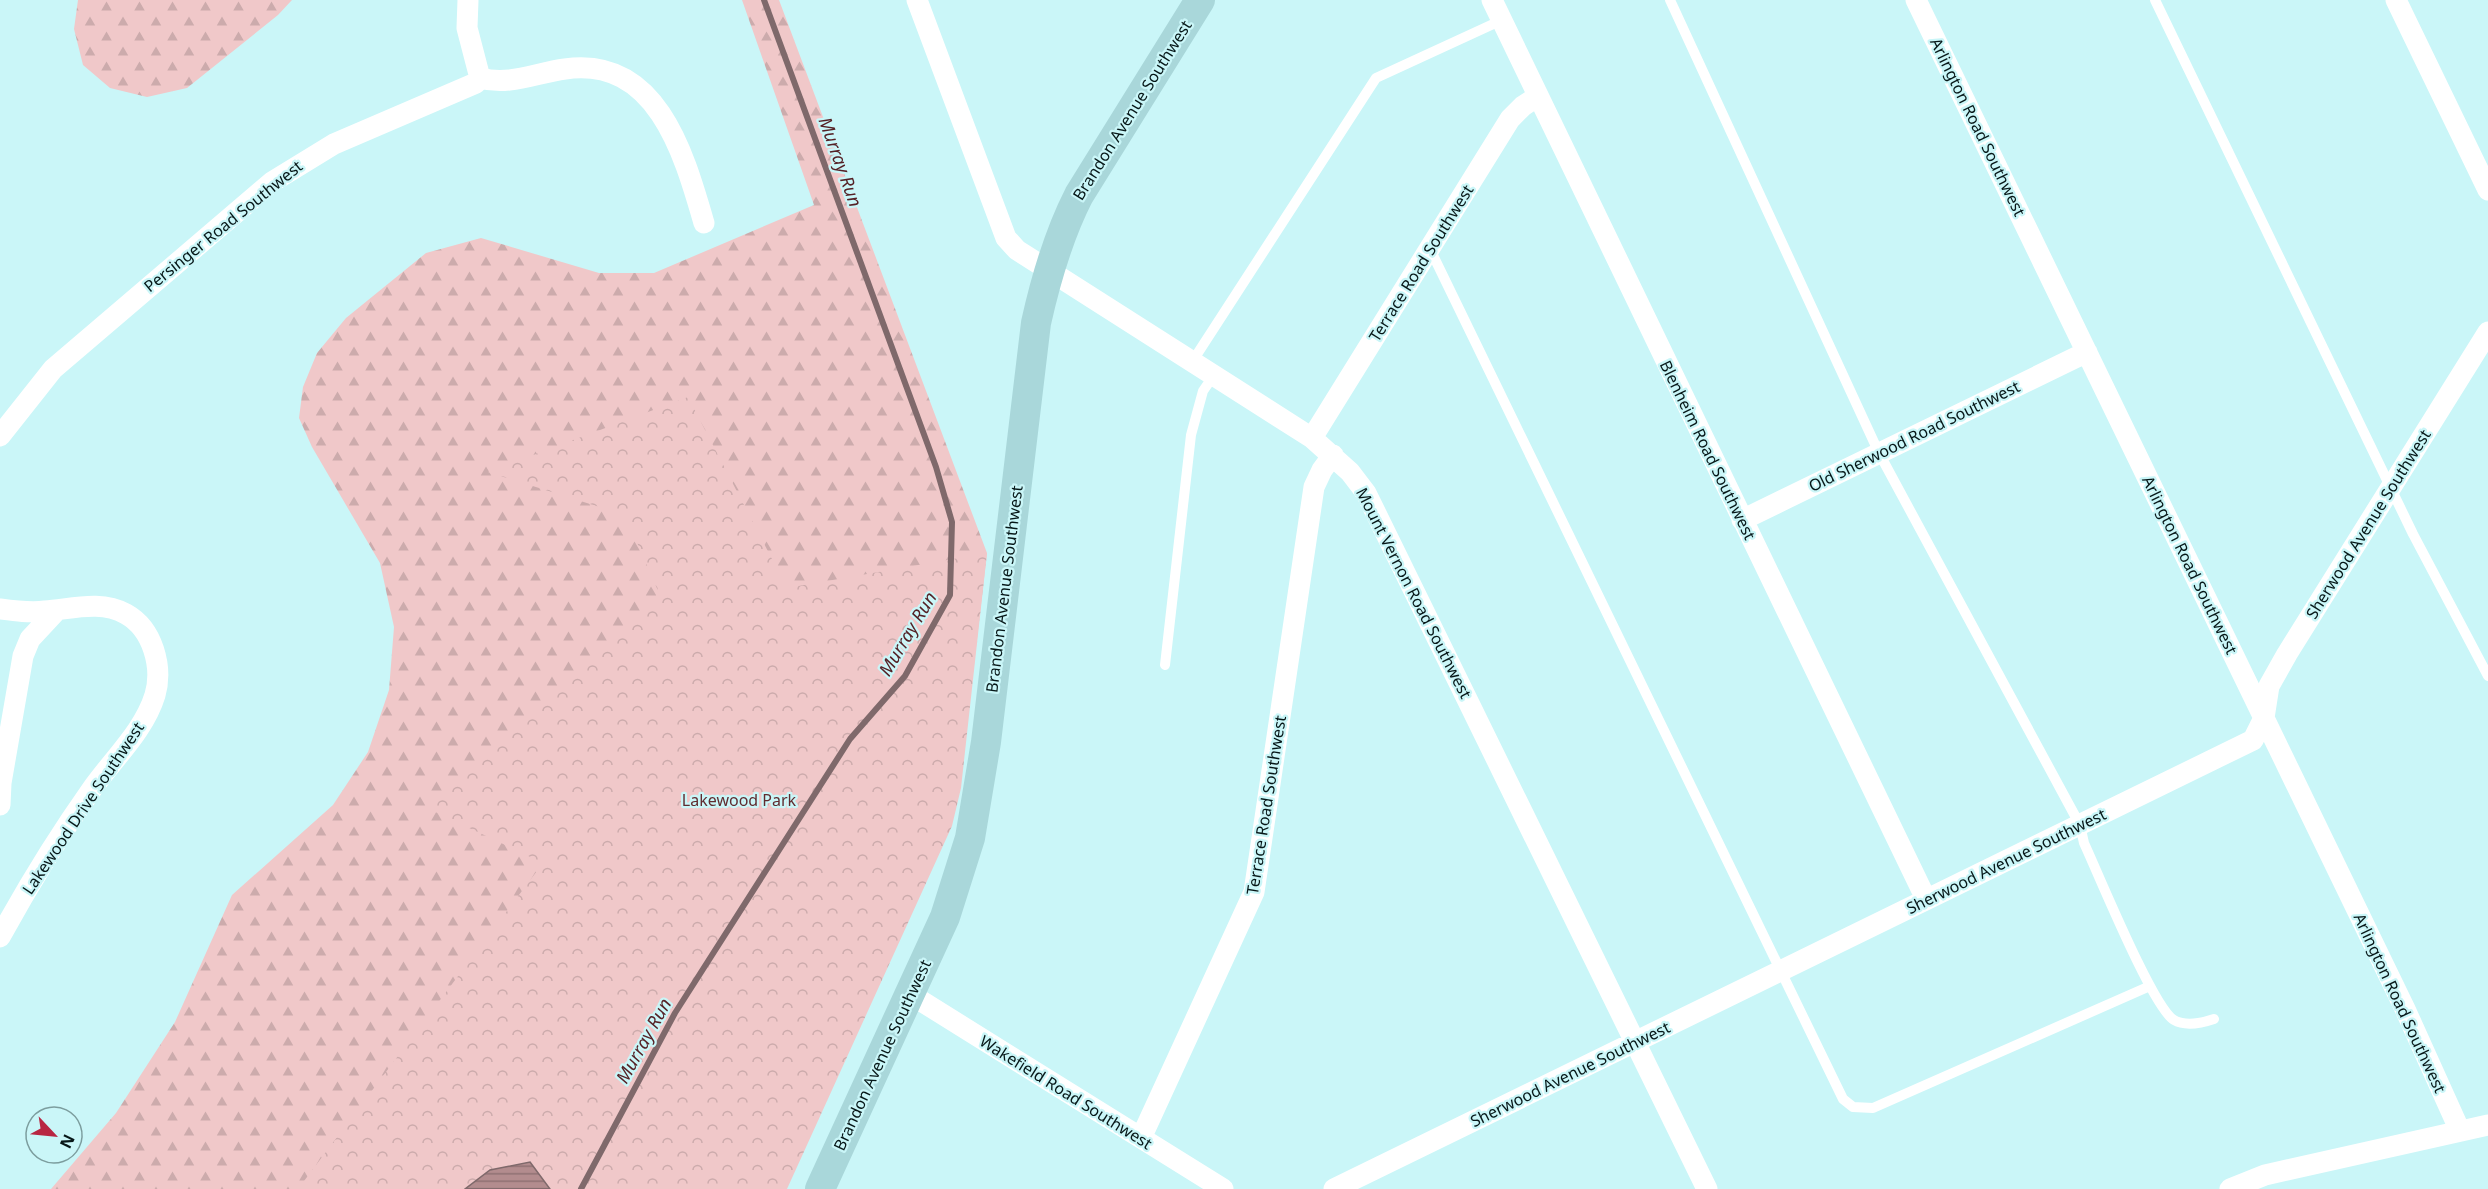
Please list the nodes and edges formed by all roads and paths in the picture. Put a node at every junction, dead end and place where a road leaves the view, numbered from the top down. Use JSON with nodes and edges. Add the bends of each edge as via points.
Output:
{"nodes":[{"id":1,"x":468,"y":0,"type":"edge"},
{"id":2,"x":917,"y":0,"type":"edge"},
{"id":3,"x":1200,"y":0,"type":"edge"},
{"id":4,"x":1492,"y":0,"type":"edge"},
{"id":5,"x":1670,"y":0,"type":"edge"},
{"id":6,"x":1916,"y":0,"type":"edge"},
{"id":7,"x":2155,"y":0,"type":"edge"},
{"id":8,"x":2396,"y":0,"type":"edge"},
{"id":9,"x":1502,"y":20,"type":"junction"},
{"id":10,"x":480,"y":78,"type":"junction"},
{"id":11,"x":1538,"y":96,"type":"junction"},
{"id":12,"x":2488,"y":190,"type":"edge"},
{"id":13,"x":704,"y":223,"type":"dead end"},
{"id":14,"x":1430,"y":249,"type":"junction"},
{"id":15,"x":1048,"y":270,"type":"junction"},
{"id":16,"x":2488,"y":332,"type":"edge"},
{"id":17,"x":2087,"y":352,"type":"junction"},
{"id":18,"x":1192,"y":362,"type":"junction"},
{"id":19,"x":1214,"y":375,"type":"junction"},
{"id":20,"x":0,"y":436,"type":"edge"},
{"id":21,"x":1312,"y":438,"type":"junction"},
{"id":22,"x":1879,"y":453,"type":"junction"},
{"id":23,"x":1333,"y":454,"type":"junction"},
{"id":24,"x":2391,"y":488,"type":"junction"},
{"id":25,"x":1742,"y":519,"type":"junction"},
{"id":26,"x":0,"y":609,"type":"edge"},
{"id":27,"x":57,"y":610,"type":"junction"},
{"id":28,"x":1165,"y":665,"type":"dead end"},
{"id":29,"x":2488,"y":676,"type":"edge"},
{"id":30,"x":2264,"y":718,"type":"junction"},
{"id":31,"x":0,"y":805,"type":"edge"},
{"id":32,"x":2080,"y":825,"type":"junction"},
{"id":33,"x":1926,"y":899,"type":"junction"},
{"id":34,"x":0,"y":937,"type":"edge"},
{"id":35,"x":1781,"y":970,"type":"junction"},
{"id":36,"x":2150,"y":986,"type":"junction"},
{"id":37,"x":910,"y":994,"type":"junction"},
{"id":38,"x":2214,"y":1019,"type":"dead end"},
{"id":39,"x":1634,"y":1042,"type":"junction"},
{"id":40,"x":2488,"y":1125,"type":"edge"},
{"id":41,"x":2460,"y":1131,"type":"junction"},
{"id":42,"x":1141,"y":1138,"type":"junction"},
{"id":43,"x":820,"y":1189,"type":"edge"},
{"id":44,"x":1223,"y":1189,"type":"edge"},
{"id":45,"x":1334,"y":1189,"type":"edge"},
{"id":46,"x":1707,"y":1189,"type":"edge"},
{"id":47,"x":2230,"y":1189,"type":"edge"}],
"edges":[{"from":1,"to":10,"type":"street","via":[[467,28]]},
{"from":2,"to":15,"type":"street","name":"Mount Vernon Road Southwest","via":[[1006,238]]},
{"from":3,"to":15,"type":"main road","name":"Brandon Avenue Southwest","via":[[1079,195],[1063,225]]},
{"from":4,"to":9,"type":"street","name":"Blenheim Road Southwest"},
{"from":5,"to":22,"type":"lane"},
{"from":6,"to":17,"type":"street","name":"Arlington Road Southwest"},
{"from":7,"to":24,"type":"lane"},
{"from":8,"to":12,"type":"street"},
{"from":9,"to":11,"type":"street","name":"Blenheim Road Southwest"},
{"from":9,"to":18,"type":"lane","via":[[1376,78]]},
{"from":10,"to":13,"type":"street","via":[[512,82],[545,71],[572,68],[601,69],[633,83],[650,99],[669,128],[690,174]]},
{"from":10,"to":20,"type":"street","name":"Persinger Road Southwest","via":[[471,87],[334,144],[272,182],[53,369]]},
{"from":11,"to":14,"type":"street","name":"Terrace Road Southwest","via":[[1510,119]]},
{"from":11,"to":25,"type":"street","name":"Blenheim Road Southwest"},
{"from":14,"to":21,"type":"street","name":"Terrace Road Southwest"},
{"from":14,"to":35,"type":"lane"},
{"from":15,"to":18,"type":"street","name":"Mount Vernon Road Southwest"},
{"from":15,"to":37,"type":"main road","name":"Brandon Avenue Southwest","via":[[1036,323],[986,742],[970,838],[945,916]]},
{"from":16,"to":24,"type":"street","name":"Sherwood Avenue Southwest"},
{"from":17,"to":22,"type":"street","name":"Old Sherwood Road Southwest"},
{"from":17,"to":30,"type":"street","name":"Arlington Road Southwest"},
{"from":18,"to":19,"type":"street","name":"Mount Vernon Road Southwest"},
{"from":19,"to":21,"type":"street","name":"Mount Vernon Road Southwest"},
{"from":19,"to":28,"type":"lane","via":[[1203,391],[1191,435]]},
{"from":21,"to":23,"type":"street","name":"Mount Vernon Road Southwest"},
{"from":22,"to":25,"type":"street","name":"Old Sherwood Road Southwest"},
{"from":22,"to":32,"type":"lane"},
{"from":23,"to":39,"type":"street","name":"Mount Vernon Road Southwest","via":[[1366,493]]},
{"from":23,"to":42,"type":"street","name":"Terrace Road Southwest","via":[[1314,487],[1254,892]]},
{"from":24,"to":29,"type":"lane"},
{"from":24,"to":30,"type":"street","name":"Sherwood Avenue Southwest","via":[[2269,686]]},
{"from":25,"to":33,"type":"street","name":"Blenheim Road Southwest"},
{"from":26,"to":27,"type":"street","name":"Lakewood Drive Southwest"},
{"from":27,"to":31,"type":"street","via":[[30,639],[23,656]]},
{"from":27,"to":34,"type":"street","name":"Lakewood Drive Southwest","via":[[105,608],[135,621],[155,655],[155,693],[138,729],[46,857]]},
{"from":30,"to":32,"type":"street","name":"Sherwood Avenue Southwest","via":[[2253,740],[2243,747]]},
{"from":30,"to":41,"type":"street","name":"Arlington Road Southwest"},
{"from":32,"to":33,"type":"street","name":"Sherwood Avenue Southwest"},
{"from":32,"to":36,"type":"lane","via":[[2084,843]]},
{"from":33,"to":35,"type":"street","name":"Sherwood Avenue Southwest"},
{"from":35,"to":36,"type":"lane","via":[[1843,1099],[1862,1110]]},
{"from":35,"to":39,"type":"street","name":"Sherwood Avenue Southwest"},
{"from":36,"to":38,"type":"lane","via":[[2164,1011],[2175,1020],[2188,1024]]},
{"from":37,"to":42,"type":"street","name":"Wakefield Road Southwest"},
{"from":37,"to":43,"type":"main road","name":"Brandon Avenue Southwest"},
{"from":39,"to":45,"type":"street","name":"Sherwood Avenue Southwest"},
{"from":39,"to":46,"type":"street","name":"Mount Vernon Road Southwest"},
{"from":40,"to":41,"type":"street"},
{"from":41,"to":47,"type":"street","via":[[2265,1174]]},
{"from":42,"to":44,"type":"street","name":"Wakefield Road Southwest"}]}
